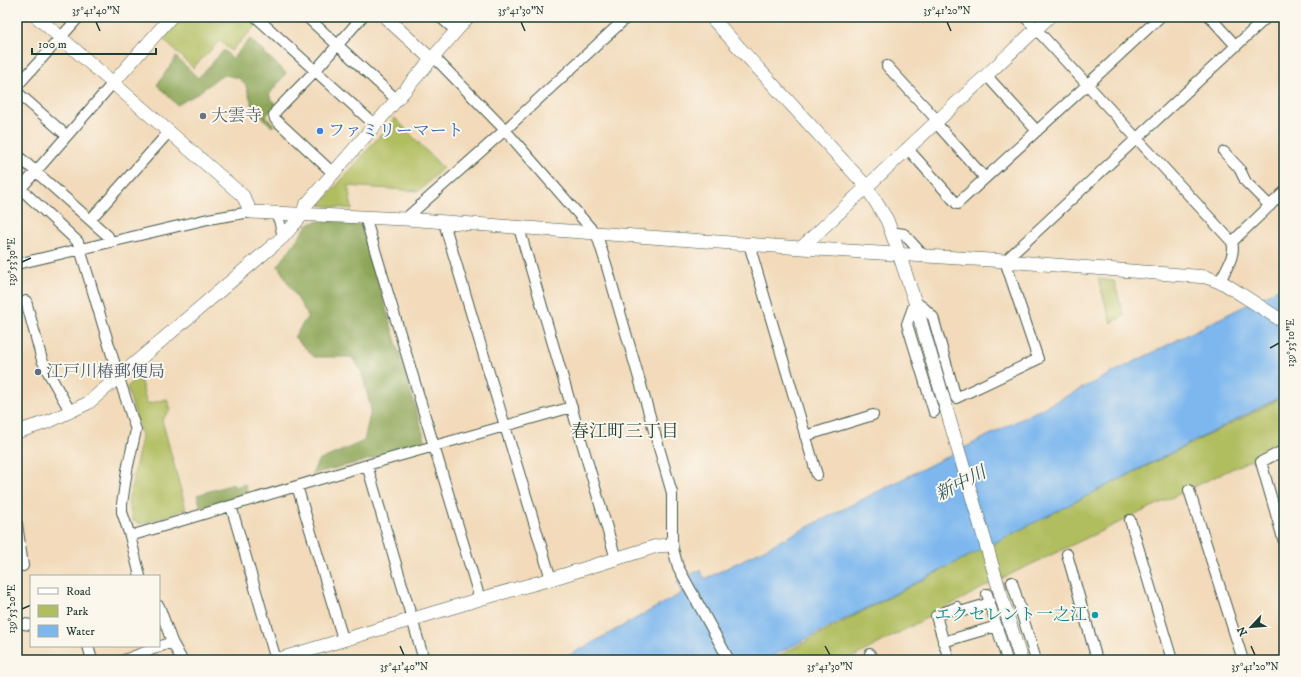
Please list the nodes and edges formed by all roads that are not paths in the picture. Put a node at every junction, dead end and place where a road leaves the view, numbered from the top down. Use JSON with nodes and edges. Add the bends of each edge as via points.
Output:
{"nodes":[{"id":1,"x":37,"y":17,"type":"edge"},
{"id":2,"x":79,"y":17,"type":"edge"},
{"id":3,"x":171,"y":17,"type":"edge"},
{"id":4,"x":307,"y":17,"type":"edge"},
{"id":5,"x":362,"y":17,"type":"edge"},
{"id":6,"x":385,"y":17,"type":"edge"},
{"id":7,"x":440,"y":17,"type":"edge"},
{"id":8,"x":468,"y":17,"type":"edge"},
{"id":9,"x":627,"y":17,"type":"edge"},
{"id":10,"x":711,"y":17,"type":"edge"},
{"id":11,"x":1025,"y":17,"type":"edge"},
{"id":12,"x":1049,"y":17,"type":"edge"},
{"id":13,"x":1160,"y":17,"type":"edge"},
{"id":14,"x":1210,"y":17,"type":"edge"},
{"id":15,"x":1267,"y":17,"type":"edge"},
{"id":16,"x":261,"y":19,"type":"edge"},
{"id":17,"x":1036,"y":29,"type":"junction"},
{"id":18,"x":456,"y":31,"type":"junction"},
{"id":19,"x":61,"y":37,"type":"junction"},
{"id":20,"x":337,"y":45,"type":"junction"},
{"id":21,"x":1236,"y":46,"type":"junction"},
{"id":22,"x":432,"y":58,"type":"junction"},
{"id":23,"x":887,"y":66,"type":"dead end"},
{"id":24,"x":315,"y":70,"type":"junction"},
{"id":25,"x":986,"y":75,"type":"junction"},
{"id":26,"x":114,"y":83,"type":"junction"},
{"id":27,"x":1087,"y":85,"type":"junction"},
{"id":28,"x":17,"y":86,"type":"edge"},
{"id":29,"x":17,"y":92,"type":"edge"},
{"id":30,"x":397,"y":100,"type":"junction"},
{"id":31,"x":936,"y":121,"type":"junction"},
{"id":32,"x":375,"y":125,"type":"junction"},
{"id":33,"x":505,"y":130,"type":"junction"},
{"id":34,"x":1037,"y":131,"type":"junction"},
{"id":35,"x":169,"y":132,"type":"junction"},
{"id":36,"x":67,"y":136,"type":"junction"},
{"id":37,"x":1136,"y":138,"type":"junction"},
{"id":38,"x":907,"y":148,"type":"junction"},
{"id":39,"x":1224,"y":152,"type":"dead end"},
{"id":40,"x":17,"y":155,"type":"edge"},
{"id":41,"x":36,"y":172,"type":"junction"},
{"id":42,"x":333,"y":173,"type":"junction"},
{"id":43,"x":985,"y":178,"type":"junction"},
{"id":44,"x":866,"y":186,"type":"junction"},
{"id":45,"x":19,"y":191,"type":"edge"},
{"id":46,"x":1284,"y":192,"type":"edge"},
{"id":47,"x":1270,"y":206,"type":"junction"},
{"id":48,"x":251,"y":212,"type":"junction"},
{"id":49,"x":274,"y":213,"type":"junction"},
{"id":50,"x":303,"y":214,"type":"junction"},
{"id":51,"x":365,"y":217,"type":"junction"},
{"id":52,"x":405,"y":219,"type":"junction"},
{"id":53,"x":90,"y":220,"type":"junction"},
{"id":54,"x":444,"y":223,"type":"junction"},
{"id":55,"x":519,"y":228,"type":"junction"},
{"id":56,"x":595,"y":232,"type":"junction"},
{"id":57,"x":891,"y":232,"type":"junction"},
{"id":58,"x":283,"y":237,"type":"junction"},
{"id":59,"x":110,"y":242,"type":"junction"},
{"id":60,"x":1232,"y":242,"type":"junction"},
{"id":61,"x":749,"y":244,"type":"junction"},
{"id":62,"x":801,"y":248,"type":"junction"},
{"id":63,"x":80,"y":250,"type":"junction"},
{"id":64,"x":899,"y":254,"type":"junction"},
{"id":65,"x":923,"y":255,"type":"junction"},
{"id":66,"x":1005,"y":260,"type":"junction"},
{"id":67,"x":17,"y":264,"type":"edge"},
{"id":68,"x":1225,"y":284,"type":"junction"},
{"id":69,"x":26,"y":301,"type":"dead end"},
{"id":70,"x":915,"y":302,"type":"junction"},
{"id":71,"x":1284,"y":322,"type":"edge"},
{"id":72,"x":118,"y":375,"type":"junction"},
{"id":73,"x":950,"y":400,"type":"junction"},
{"id":74,"x":572,"y":407,"type":"junction"},
{"id":75,"x":70,"y":411,"type":"junction"},
{"id":76,"x":934,"y":412,"type":"dead end"},
{"id":77,"x":873,"y":415,"type":"dead end"},
{"id":78,"x":505,"y":426,"type":"junction"},
{"id":79,"x":17,"y":432,"type":"edge"},
{"id":80,"x":805,"y":436,"type":"junction"},
{"id":81,"x":434,"y":446,"type":"junction"},
{"id":82,"x":1284,"y":450,"type":"edge"},
{"id":83,"x":367,"y":465,"type":"junction"},
{"id":84,"x":817,"y":475,"type":"dead end"},
{"id":85,"x":297,"y":486,"type":"junction"},
{"id":86,"x":1189,"y":490,"type":"dead end"},
{"id":87,"x":231,"y":506,"type":"junction"},
{"id":88,"x":1130,"y":520,"type":"dead end"},
{"id":89,"x":17,"y":524,"type":"edge"},
{"id":90,"x":130,"y":536,"type":"junction"},
{"id":91,"x":1284,"y":542,"type":"edge"},
{"id":92,"x":672,"y":545,"type":"junction"},
{"id":93,"x":1067,"y":554,"type":"dead end"},
{"id":94,"x":616,"y":559,"type":"junction"},
{"id":95,"x":23,"y":566,"type":"dead end"},
{"id":96,"x":140,"y":575,"type":"edge"},
{"id":97,"x":551,"y":579,"type":"junction"},
{"id":98,"x":1012,"y":582,"type":"dead end"},
{"id":99,"x":993,"y":596,"type":"junction"},
{"id":100,"x":480,"y":599,"type":"junction"},
{"id":101,"x":160,"y":609,"type":"edge"},
{"id":102,"x":412,"y":619,"type":"junction"},
{"id":103,"x":17,"y":623,"type":"edge"},
{"id":104,"x":30,"y":624,"type":"edge"},
{"id":105,"x":997,"y":626,"type":"junction"},
{"id":106,"x":343,"y":639,"type":"junction"},
{"id":107,"x":172,"y":642,"type":"junction"},
{"id":108,"x":943,"y":642,"type":"junction"},
{"id":109,"x":160,"y":646,"type":"edge"},
{"id":110,"x":88,"y":647,"type":"edge"},
{"id":111,"x":159,"y":647,"type":"edge"},
{"id":112,"x":92,"y":660,"type":"edge"},
{"id":113,"x":124,"y":660,"type":"edge"},
{"id":114,"x":182,"y":660,"type":"edge"},
{"id":115,"x":276,"y":660,"type":"edge"},
{"id":116,"x":424,"y":660,"type":"edge"},
{"id":117,"x":729,"y":660,"type":"edge"},
{"id":118,"x":948,"y":660,"type":"edge"},
{"id":119,"x":1007,"y":660,"type":"edge"},
{"id":120,"x":1021,"y":660,"type":"edge"},
{"id":121,"x":1036,"y":660,"type":"edge"},
{"id":122,"x":1097,"y":660,"type":"edge"},
{"id":123,"x":1172,"y":660,"type":"edge"},
{"id":124,"x":1243,"y":660,"type":"edge"}],
"edges":[{"from":1,"to":19,"type":"street"},
{"from":2,"to":19,"type":"street"},
{"from":3,"to":26,"type":"street"},
{"from":4,"to":20,"type":"street"},
{"from":5,"to":20,"type":"street"},
{"from":6,"to":22,"type":"street"},
{"from":7,"to":18,"type":"street"},
{"from":8,"to":18,"type":"street"},
{"from":9,"to":33,"type":"street"},
{"from":10,"to":44,"type":"street"},
{"from":11,"to":17,"type":"street"},
{"from":12,"to":17,"type":"street"},
{"from":13,"to":27,"type":"street"},
{"from":14,"to":21,"type":"street"},
{"from":15,"to":21,"type":"street"},
{"from":16,"to":24,"type":"street"},
{"from":17,"to":25,"type":"street"},
{"from":17,"to":27,"type":"street"},
{"from":18,"to":22,"type":"street"},
{"from":19,"to":26,"type":"street"},
{"from":19,"to":28,"type":"street"},
{"from":20,"to":24,"type":"street"},
{"from":20,"to":30,"type":"street"},
{"from":21,"to":37,"type":"street"},
{"from":22,"to":30,"type":"street"},
{"from":22,"to":33,"type":"street"},
{"from":23,"to":31,"type":"street"},
{"from":24,"to":32,"type":"street"},
{"from":24,"to":42,"type":"street","via":[[274,115],[275,119]]},
{"from":25,"to":31,"type":"street"},
{"from":25,"to":34,"type":"street"},
{"from":26,"to":35,"type":"street"},
{"from":26,"to":36,"type":"street"},
{"from":27,"to":34,"type":"street"},
{"from":27,"to":37,"type":"street"},
{"from":29,"to":36,"type":"street"},
{"from":30,"to":32,"type":"street"},
{"from":31,"to":38,"type":"street"},
{"from":31,"to":43,"type":"street"},
{"from":32,"to":42,"type":"street"},
{"from":33,"to":52,"type":"street"},
{"from":33,"to":56,"type":"street"},
{"from":34,"to":43,"type":"street"},
{"from":35,"to":48,"type":"street","via":[[243,196]]},
{"from":35,"to":53,"type":"street"},
{"from":36,"to":41,"type":"street"},
{"from":37,"to":60,"type":"street"},
{"from":37,"to":66,"type":"street"},
{"from":38,"to":43,"type":"street","via":[[957,204]]},
{"from":38,"to":44,"type":"street"},
{"from":39,"to":47,"type":"street","via":[[1239,168],[1246,182]]},
{"from":40,"to":41,"type":"street"},
{"from":41,"to":45,"type":"street"},
{"from":41,"to":53,"type":"street"},
{"from":42,"to":50,"type":"street","via":[[305,206]]},
{"from":44,"to":57,"type":"street","via":[[887,220]]},
{"from":44,"to":62,"type":"street"},
{"from":45,"to":63,"type":"street","via":[[78,242]]},
{"from":46,"to":47,"type":"street"},
{"from":47,"to":60,"type":"street"},
{"from":48,"to":49,"type":"street"},
{"from":48,"to":59,"type":"street","via":[[208,219]]},
{"from":49,"to":50,"type":"street"},
{"from":49,"to":58,"type":"street","via":[[279,220]]},
{"from":50,"to":51,"type":"street"},
{"from":50,"to":58,"type":"street"},
{"from":51,"to":52,"type":"street"},
{"from":51,"to":81,"type":"street"},
{"from":52,"to":54,"type":"street"},
{"from":53,"to":59,"type":"street","via":[[108,236]]},
{"from":54,"to":55,"type":"street"},
{"from":54,"to":78,"type":"street"},
{"from":55,"to":56,"type":"street"},
{"from":55,"to":74,"type":"street"},
{"from":56,"to":61,"type":"street"},
{"from":56,"to":92,"type":"street","via":[[608,267],[672,493]]},
{"from":57,"to":64,"type":"street"},
{"from":57,"to":65,"type":"street","via":[[904,234]]},
{"from":58,"to":72,"type":"street"},
{"from":59,"to":63,"type":"street"},
{"from":60,"to":68,"type":"street","via":[[1233,254]]},
{"from":61,"to":62,"type":"street"},
{"from":61,"to":80,"type":"street"},
{"from":62,"to":64,"type":"street"},
{"from":63,"to":67,"type":"street"},
{"from":63,"to":72,"type":"street"},
{"from":64,"to":65,"type":"street"},
{"from":64,"to":70,"type":"street"},
{"from":65,"to":66,"type":"street"},
{"from":66,"to":68,"type":"street","via":[[1194,276]]},
{"from":66,"to":73,"type":"street","via":[[1038,359]]},
{"from":68,"to":71,"type":"street"},
{"from":69,"to":75,"type":"street","via":[[42,360]]},
{"from":70,"to":73,"type":"street"},
{"from":70,"to":76,"type":"street","via":[[907,324]]},
{"from":72,"to":75,"type":"street","via":[[88,402]]},
{"from":72,"to":90,"type":"street","via":[[136,430],[122,504]]},
{"from":73,"to":99,"type":"street","bridge":true},
{"from":74,"to":78,"type":"street"},
{"from":74,"to":94,"type":"street"},
{"from":75,"to":79,"type":"street"},
{"from":77,"to":80,"type":"street"},
{"from":78,"to":81,"type":"street"},
{"from":78,"to":97,"type":"street"},
{"from":80,"to":84,"type":"street"},
{"from":81,"to":83,"type":"street"},
{"from":81,"to":100,"type":"street"},
{"from":82,"to":91,"type":"street","via":[[1261,462]]},
{"from":83,"to":85,"type":"street"},
{"from":83,"to":102,"type":"street"},
{"from":85,"to":87,"type":"street"},
{"from":85,"to":106,"type":"street"},
{"from":86,"to":124,"type":"street"},
{"from":87,"to":90,"type":"street"},
{"from":87,"to":115,"type":"street"},
{"from":88,"to":123,"type":"street"},
{"from":89,"to":95,"type":"street"},
{"from":90,"to":96,"type":"street"},
{"from":92,"to":94,"type":"street","via":[[657,546]]},
{"from":92,"to":117,"type":"street","via":[[678,567]]},
{"from":93,"to":122,"type":"street"},
{"from":94,"to":97,"type":"street"},
{"from":97,"to":100,"type":"street"},
{"from":98,"to":121,"type":"street"},
{"from":99,"to":105,"type":"street"},
{"from":99,"to":108,"type":"street","via":[[960,612],[957,607],[936,616]]},
{"from":99,"to":120,"type":"street"},
{"from":100,"to":102,"type":"street"},
{"from":101,"to":107,"type":"street"},
{"from":102,"to":106,"type":"street"},
{"from":102,"to":116,"type":"street"},
{"from":103,"to":104,"type":"street"},
{"from":105,"to":108,"type":"street"},
{"from":105,"to":119,"type":"street"},
{"from":106,"to":115,"type":"street"},
{"from":107,"to":109,"type":"street"},
{"from":107,"to":114,"type":"street"},
{"from":108,"to":118,"type":"street"},
{"from":110,"to":112,"type":"street"},
{"from":111,"to":113,"type":"street"}]}
